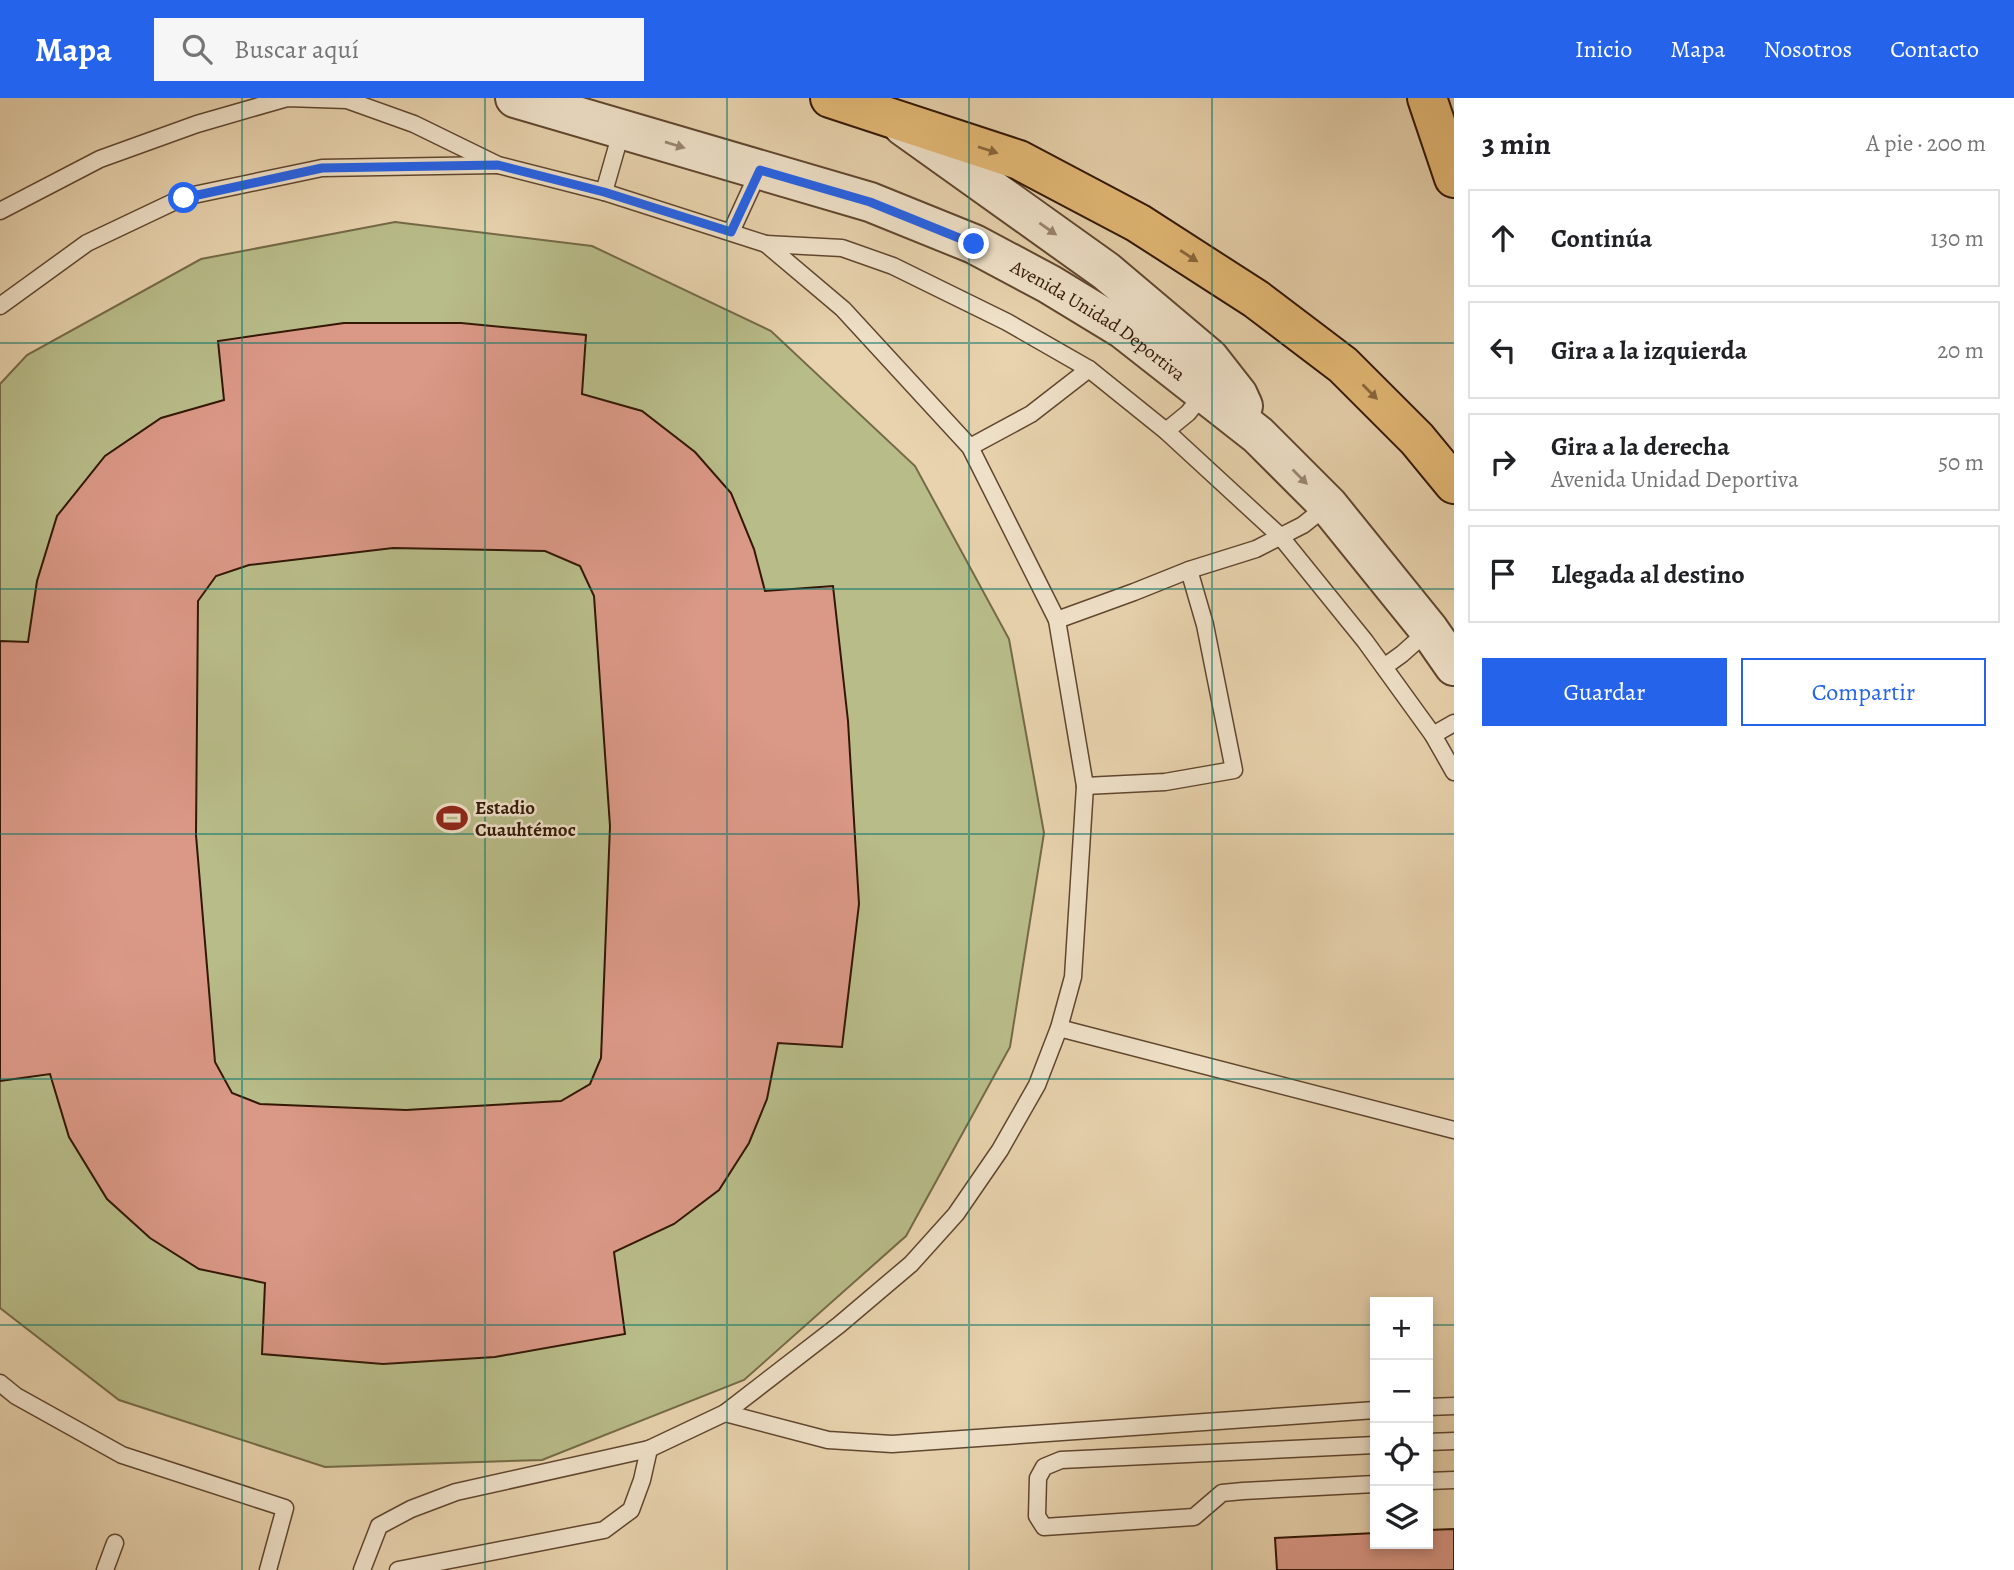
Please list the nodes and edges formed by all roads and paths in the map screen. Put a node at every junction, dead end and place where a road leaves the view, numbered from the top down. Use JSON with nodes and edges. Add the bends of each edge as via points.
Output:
{"nodes":[{"id":1,"x":286,"y":98,"type":"edge"},
{"id":2,"x":516,"y":98,"type":"edge"},
{"id":3,"x":830,"y":98,"type":"edge"},
{"id":4,"x":1427,"y":98,"type":"edge"},
{"id":5,"x":892,"y":118,"type":"junction"},
{"id":6,"x":622,"y":129,"type":"junction"},
{"id":7,"x":498,"y":165,"type":"junction"},
{"id":8,"x":760,"y":170,"type":"junction"},
{"id":9,"x":1454,"y":178,"type":"edge"},
{"id":10,"x":604,"y":192,"type":"junction"},
{"id":11,"x":0,"y":211,"type":"edge"},
{"id":12,"x":731,"y":232,"type":"junction"},
{"id":13,"x":766,"y":244,"type":"junction"},
{"id":14,"x":0,"y":306,"type":"edge"},
{"id":15,"x":1089,"y":369,"type":"junction"},
{"id":16,"x":1205,"y":392,"type":"junction"},
{"id":17,"x":1166,"y":431,"type":"junction"},
{"id":18,"x":1258,"y":435,"type":"junction"},
{"id":19,"x":970,"y":447,"type":"junction"},
{"id":20,"x":1454,"y":484,"type":"edge"},
{"id":21,"x":1328,"y":505,"type":"junction"},
{"id":22,"x":1280,"y":536,"type":"junction"},
{"id":23,"x":1189,"y":570,"type":"junction"},
{"id":24,"x":1057,"y":620,"type":"junction"},
{"id":25,"x":1429,"y":630,"type":"junction"},
{"id":26,"x":1454,"y":666,"type":"edge"},
{"id":27,"x":1384,"y":667,"type":"junction"},
{"id":28,"x":1454,"y":723,"type":"edge"},
{"id":29,"x":1433,"y":735,"type":"junction"},
{"id":30,"x":1454,"y":772,"type":"edge"},
{"id":31,"x":1084,"y":786,"type":"junction"},
{"id":32,"x":1059,"y":1028,"type":"junction"},
{"id":33,"x":1454,"y":1130,"type":"edge"},
{"id":34,"x":0,"y":1383,"type":"edge"},
{"id":35,"x":1454,"y":1406,"type":"edge"},
{"id":36,"x":1433,"y":1407,"type":"edge"},
{"id":37,"x":1370,"y":1410,"type":"edge"},
{"id":38,"x":725,"y":1413,"type":"junction"},
{"id":39,"x":1454,"y":1441,"type":"edge"},
{"id":40,"x":1433,"y":1442,"type":"edge"},
{"id":41,"x":1370,"y":1444,"type":"edge"},
{"id":42,"x":649,"y":1449,"type":"junction"},
{"id":43,"x":1454,"y":1480,"type":"edge"},
{"id":44,"x":1433,"y":1481,"type":"edge"},
{"id":45,"x":1370,"y":1484,"type":"edge"},
{"id":46,"x":115,"y":1543,"type":"dead end"},
{"id":47,"x":105,"y":1570,"type":"edge"},
{"id":48,"x":268,"y":1570,"type":"edge"},
{"id":49,"x":362,"y":1570,"type":"edge"},
{"id":50,"x":398,"y":1570,"type":"edge"}],
"edges":[{"from":1,"to":7,"type":"lane","via":[[347,100],[414,124]]},
{"from":1,"to":11,"type":"lane","via":[[100,159]]},
{"from":2,"to":6,"type":"street","name":"Avenida Unidad Deportiva"},
{"from":3,"to":5,"type":"main road"},
{"from":4,"to":9,"type":"main road"},
{"from":5,"to":18,"type":"street","one_way":true,"via":[[1107,271],[1199,350],[1238,396]]},
{"from":5,"to":20,"type":"main road","one_way":true,"via":[[1019,160],[1138,223],[1256,299],[1343,365],[1418,439]]},
{"from":6,"to":8,"type":"street","name":"Avenida Unidad Deportiva","one_way":true},
{"from":6,"to":10,"type":"lane"},
{"from":7,"to":10,"type":"lane"},
{"from":7,"to":14,"type":"lane","via":[[322,168],[184,198],[88,243]]},
{"from":8,"to":12,"type":"lane"},
{"from":8,"to":16,"type":"street","name":"Avenida Unidad Deportiva","via":[[870,202],[974,244],[1123,329]]},
{"from":10,"to":12,"type":"lane"},
{"from":12,"to":13,"type":"lane"},
{"from":13,"to":15,"type":"lane","via":[[842,248],[893,266]]},
{"from":13,"to":19,"type":"lane","via":[[843,309]]},
{"from":15,"to":17,"type":"lane"},
{"from":15,"to":19,"type":"lane","via":[[1031,414]]},
{"from":16,"to":17,"type":"lane"},
{"from":16,"to":18,"type":"street","name":"Avenida Unidad Deportiva"},
{"from":17,"to":22,"type":"lane"},
{"from":18,"to":21,"type":"street","name":"Avenida Unidad Deportiva","one_way":true},
{"from":19,"to":24,"type":"lane"},
{"from":21,"to":22,"type":"lane"},
{"from":21,"to":25,"type":"street","name":"Avenida Unidad Deportiva"},
{"from":22,"to":23,"type":"lane","via":[[1256,549]]},
{"from":22,"to":27,"type":"lane"},
{"from":23,"to":24,"type":"lane"},
{"from":23,"to":31,"type":"lane","via":[[1205,625],[1234,770],[1165,782]]},
{"from":24,"to":31,"type":"lane"},
{"from":25,"to":26,"type":"street","name":"Avenida Unidad Deportiva"},
{"from":25,"to":27,"type":"lane"},
{"from":27,"to":29,"type":"lane"},
{"from":28,"to":29,"type":"lane"},
{"from":29,"to":30,"type":"lane"},
{"from":31,"to":32,"type":"lane","via":[[1073,977]]},
{"from":32,"to":33,"type":"lane"},
{"from":32,"to":38,"type":"lane","via":[[1037,1085],[956,1214],[911,1264]]},
{"from":34,"to":48,"type":"lane","via":[[122,1455],[285,1508]]},
{"from":35,"to":36,"type":"lane"},
{"from":37,"to":38,"type":"lane","via":[[892,1444],[828,1440]]},
{"from":38,"to":42,"type":"lane"},
{"from":39,"to":40,"type":"lane"},
{"from":41,"to":45,"type":"lane","via":[[1061,1460],[1044,1467],[1038,1478],[1037,1516],[1044,1527],[1194,1517],[1222,1493]]},
{"from":42,"to":49,"type":"lane","via":[[456,1492],[411,1509],[379,1526]]},
{"from":42,"to":50,"type":"lane","via":[[631,1510],[604,1530]]},
{"from":43,"to":44,"type":"lane"},
{"from":46,"to":47,"type":"lane"}]}
